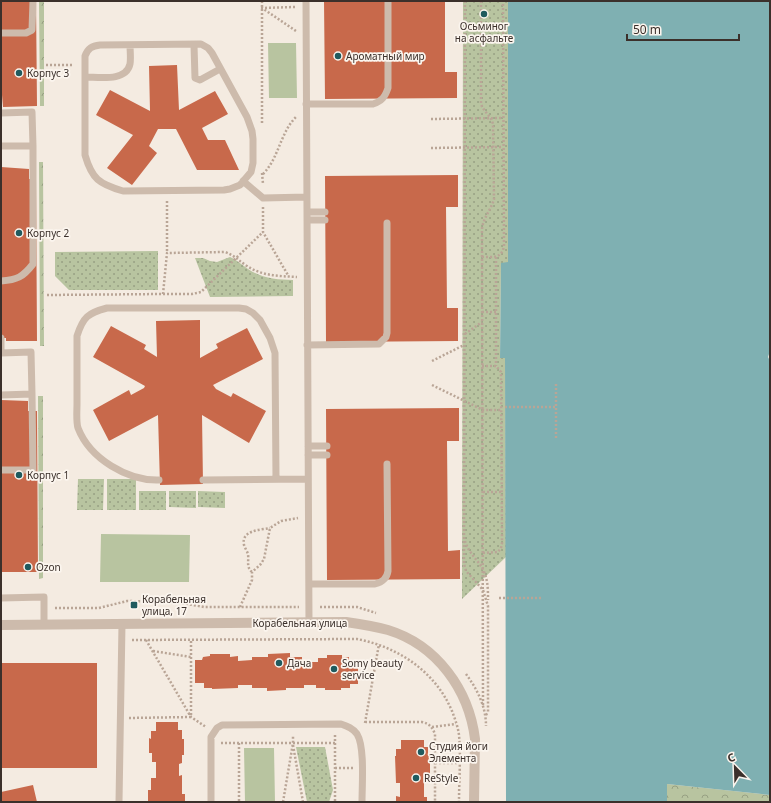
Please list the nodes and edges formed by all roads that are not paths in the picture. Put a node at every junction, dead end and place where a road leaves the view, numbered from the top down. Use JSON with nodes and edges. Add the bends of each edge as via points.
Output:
{"nodes":[{"id":1,"x":33,"y":1,"type":"edge"},
{"id":2,"x":388,"y":1,"type":"edge"},
{"id":3,"x":306,"y":4,"type":"edge"},
{"id":4,"x":1,"y":33,"type":"edge"},
{"id":5,"x":130,"y":45,"type":"junction"},
{"id":6,"x":194,"y":45,"type":"junction"},
{"id":7,"x":220,"y":69,"type":"junction"},
{"id":8,"x":85,"y":78,"type":"junction"},
{"id":9,"x":306,"y":105,"type":"junction"},
{"id":10,"x":1,"y":113,"type":"edge"},
{"id":11,"x":1,"y":146,"type":"edge"},
{"id":12,"x":33,"y":146,"type":"junction"},
{"id":13,"x":243,"y":181,"type":"junction"},
{"id":14,"x":307,"y":197,"type":"junction"},
{"id":15,"x":307,"y":212,"type":"junction"},
{"id":16,"x":326,"y":212,"type":"dead end"},
{"id":17,"x":307,"y":220,"type":"junction"},
{"id":18,"x":326,"y":220,"type":"dead end"},
{"id":19,"x":387,"y":223,"type":"dead end"},
{"id":20,"x":1,"y":280,"type":"edge"},
{"id":21,"x":1,"y":338,"type":"edge"},
{"id":22,"x":307,"y":345,"type":"junction"},
{"id":23,"x":1,"y":353,"type":"edge"},
{"id":24,"x":32,"y":394,"type":"junction"},
{"id":25,"x":1,"y":395,"type":"edge"},
{"id":26,"x":308,"y":446,"type":"junction"},
{"id":27,"x":327,"y":446,"type":"dead end"},
{"id":28,"x":308,"y":455,"type":"junction"},
{"id":29,"x":327,"y":455,"type":"dead end"},
{"id":30,"x":387,"y":464,"type":"dead end"},
{"id":31,"x":1,"y":470,"type":"edge"},
{"id":32,"x":276,"y":479,"type":"junction"},
{"id":33,"x":308,"y":479,"type":"junction"},
{"id":34,"x":160,"y":480,"type":"dead end"},
{"id":35,"x":203,"y":480,"type":"dead end"},
{"id":36,"x":309,"y":584,"type":"junction"},
{"id":37,"x":1,"y":598,"type":"edge"},
{"id":38,"x":309,"y":623,"type":"junction"},
{"id":39,"x":122,"y":624,"type":"junction"},
{"id":40,"x":1,"y":625,"type":"edge"},
{"id":41,"x":44,"y":625,"type":"junction"},
{"id":42,"x":119,"y":802,"type":"edge"},
{"id":43,"x":211,"y":802,"type":"edge"},
{"id":44,"x":362,"y":802,"type":"edge"},
{"id":45,"x":474,"y":802,"type":"edge"}],
"edges":[{"from":1,"to":4,"type":"lane","via":[[32,30],[26,33]]},
{"from":2,"to":9,"type":"lane","via":[[388,88],[384,99],[373,104]]},
{"from":3,"to":9,"type":"lane"},
{"from":5,"to":6,"type":"lane"},
{"from":5,"to":8,"type":"lane","via":[[130,64],[120,76]]},
{"from":5,"to":8,"type":"lane","via":[[100,45],[89,48],[85,56]]},
{"from":6,"to":7,"type":"lane","via":[[201,44],[208,48]]},
{"from":6,"to":7,"type":"lane","via":[[195,78],[200,80]]},
{"from":7,"to":13,"type":"lane","via":[[252,131],[252,168]]},
{"from":8,"to":13,"type":"lane","via":[[86,155],[89,169],[97,180],[106,186],[123,191],[230,189]]},
{"from":9,"to":14,"type":"lane"},
{"from":10,"to":12,"type":"lane","via":[[32,112]]},
{"from":11,"to":12,"type":"lane"},
{"from":12,"to":20,"type":"lane","via":[[33,264],[26,273],[13,280]]},
{"from":13,"to":14,"type":"lane","via":[[263,198]]},
{"from":14,"to":15,"type":"lane"},
{"from":15,"to":16,"type":"lane"},
{"from":15,"to":17,"type":"lane"},
{"from":17,"to":18,"type":"lane"},
{"from":17,"to":22,"type":"lane"},
{"from":19,"to":22,"type":"lane","via":[[386,337],[379,344]]},
{"from":21,"to":23,"type":"lane"},
{"from":22,"to":26,"type":"lane"},
{"from":23,"to":24,"type":"lane","via":[[32,352]]},
{"from":24,"to":25,"type":"lane"},
{"from":24,"to":31,"type":"lane","via":[[33,470]]},
{"from":26,"to":27,"type":"lane"},
{"from":26,"to":28,"type":"lane"},
{"from":28,"to":29,"type":"lane"},
{"from":28,"to":33,"type":"lane"},
{"from":30,"to":36,"type":"lane","via":[[386,578],[375,584]]},
{"from":32,"to":33,"type":"lane"},
{"from":32,"to":34,"type":"lane","via":[[276,360],[270,338],[254,313],[239,308],[107,308],[94,312],[80,325],[77,336],[78,427],[90,447],[120,472],[149,480]]},
{"from":32,"to":35,"type":"lane"},
{"from":33,"to":36,"type":"lane"},
{"from":36,"to":38,"type":"lane"},
{"from":37,"to":41,"type":"lane","via":[[44,597]]},
{"from":38,"to":39,"type":"street","name":"Корабельная улица"},
{"from":38,"to":45,"type":"street","name":"Корабельная улица","via":[[346,622],[389,630],[418,644],[442,664],[460,690],[472,720],[475,739]]},
{"from":39,"to":41,"type":"street","name":"Корабельная улица"},
{"from":39,"to":42,"type":"lane"},
{"from":40,"to":41,"type":"street","name":"Корабельная улица"},
{"from":43,"to":44,"type":"lane","via":[[210,743],[214,732],[222,725],[335,724],[350,727],[362,744]]}]}
